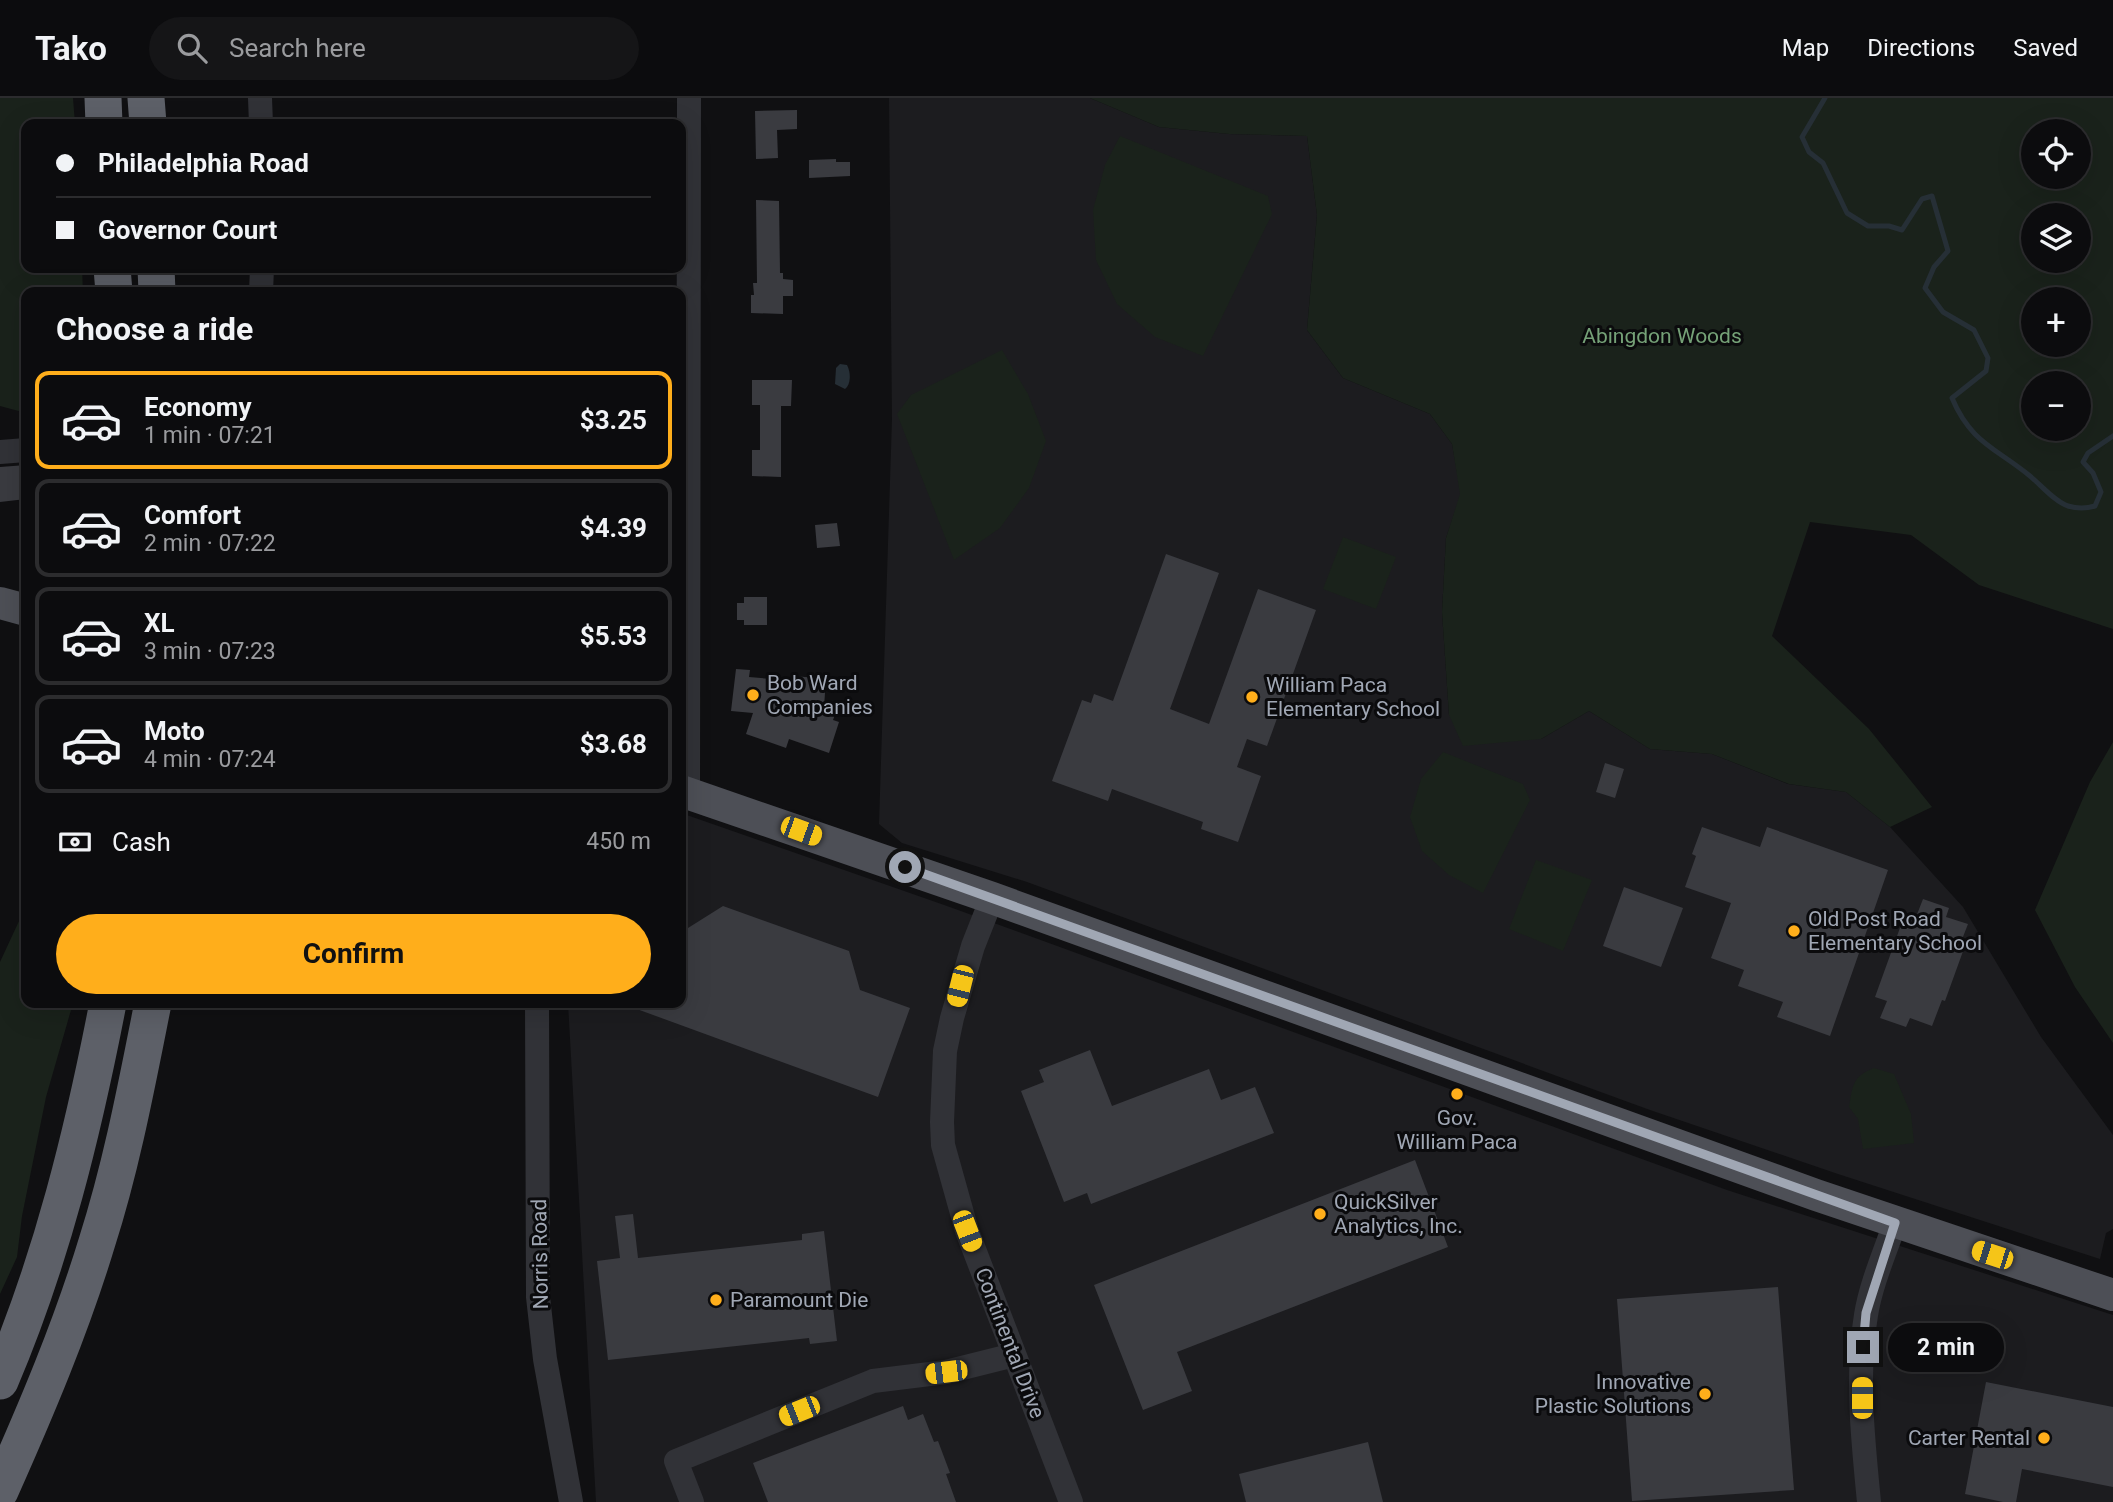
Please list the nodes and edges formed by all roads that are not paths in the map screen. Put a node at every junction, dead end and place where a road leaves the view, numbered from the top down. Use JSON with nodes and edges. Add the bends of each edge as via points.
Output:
{"nodes":[{"id":1,"x":103,"y":98,"type":"edge"},
{"id":2,"x":146,"y":98,"type":"edge"},
{"id":3,"x":260,"y":98,"type":"edge"},
{"id":4,"x":689,"y":98,"type":"edge"},
{"id":5,"x":104,"y":119,"type":"edge"},
{"id":6,"x":148,"y":119,"type":"edge"},
{"id":7,"x":261,"y":119,"type":"edge"},
{"id":8,"x":21,"y":450,"type":"edge"},
{"id":9,"x":0,"y":452,"type":"edge"},
{"id":10,"x":686,"y":514,"type":"edge"},
{"id":11,"x":0,"y":603,"type":"edge"},
{"id":12,"x":21,"y":609,"type":"edge"},
{"id":13,"x":686,"y":793,"type":"edge"},
{"id":14,"x":992,"y":898,"type":"junction"},
{"id":15,"x":107,"y":1008,"type":"edge"},
{"id":16,"x":152,"y":1008,"type":"edge"},
{"id":17,"x":537,"y":1008,"type":"edge"},
{"id":18,"x":1895,"y":1223,"type":"junction"},
{"id":19,"x":2113,"y":1295,"type":"edge"},
{"id":20,"x":1014,"y":1355,"type":"junction"},
{"id":21,"x":0,"y":1381,"type":"edge"},
{"id":22,"x":0,"y":1492,"type":"edge"},
{"id":23,"x":571,"y":1502,"type":"edge"},
{"id":24,"x":692,"y":1502,"type":"edge"},
{"id":25,"x":1071,"y":1502,"type":"edge"},
{"id":26,"x":1869,"y":1502,"type":"edge"}],
"edges":[{"from":1,"to":5,"type":"highway"},
{"from":2,"to":6,"type":"highway"},
{"from":3,"to":7,"type":"street"},
{"from":4,"to":10,"type":"street"},
{"from":8,"to":9,"type":"street"},
{"from":11,"to":12,"type":"main road"},
{"from":13,"to":14,"type":"main road"},
{"from":14,"to":18,"type":"main road"},
{"from":14,"to":20,"type":"street","name":"Continental Drive","via":[[970,956],[945,1051],[943,1145],[958,1206]]},
{"from":15,"to":21,"type":"highway","via":[[67,1188]]},
{"from":16,"to":22,"type":"highway","via":[[98,1241],[53,1369]]},
{"from":17,"to":23,"type":"street","name":"Norris Road","via":[[538,1297]]},
{"from":18,"to":19,"type":"main road"},
{"from":18,"to":26,"type":"street","via":[[1866,1313],[1862,1378]]},
{"from":20,"to":24,"type":"street","via":[[946,1372],[873,1381],[676,1461]]},
{"from":20,"to":25,"type":"street","name":"Continental Drive"}]}
